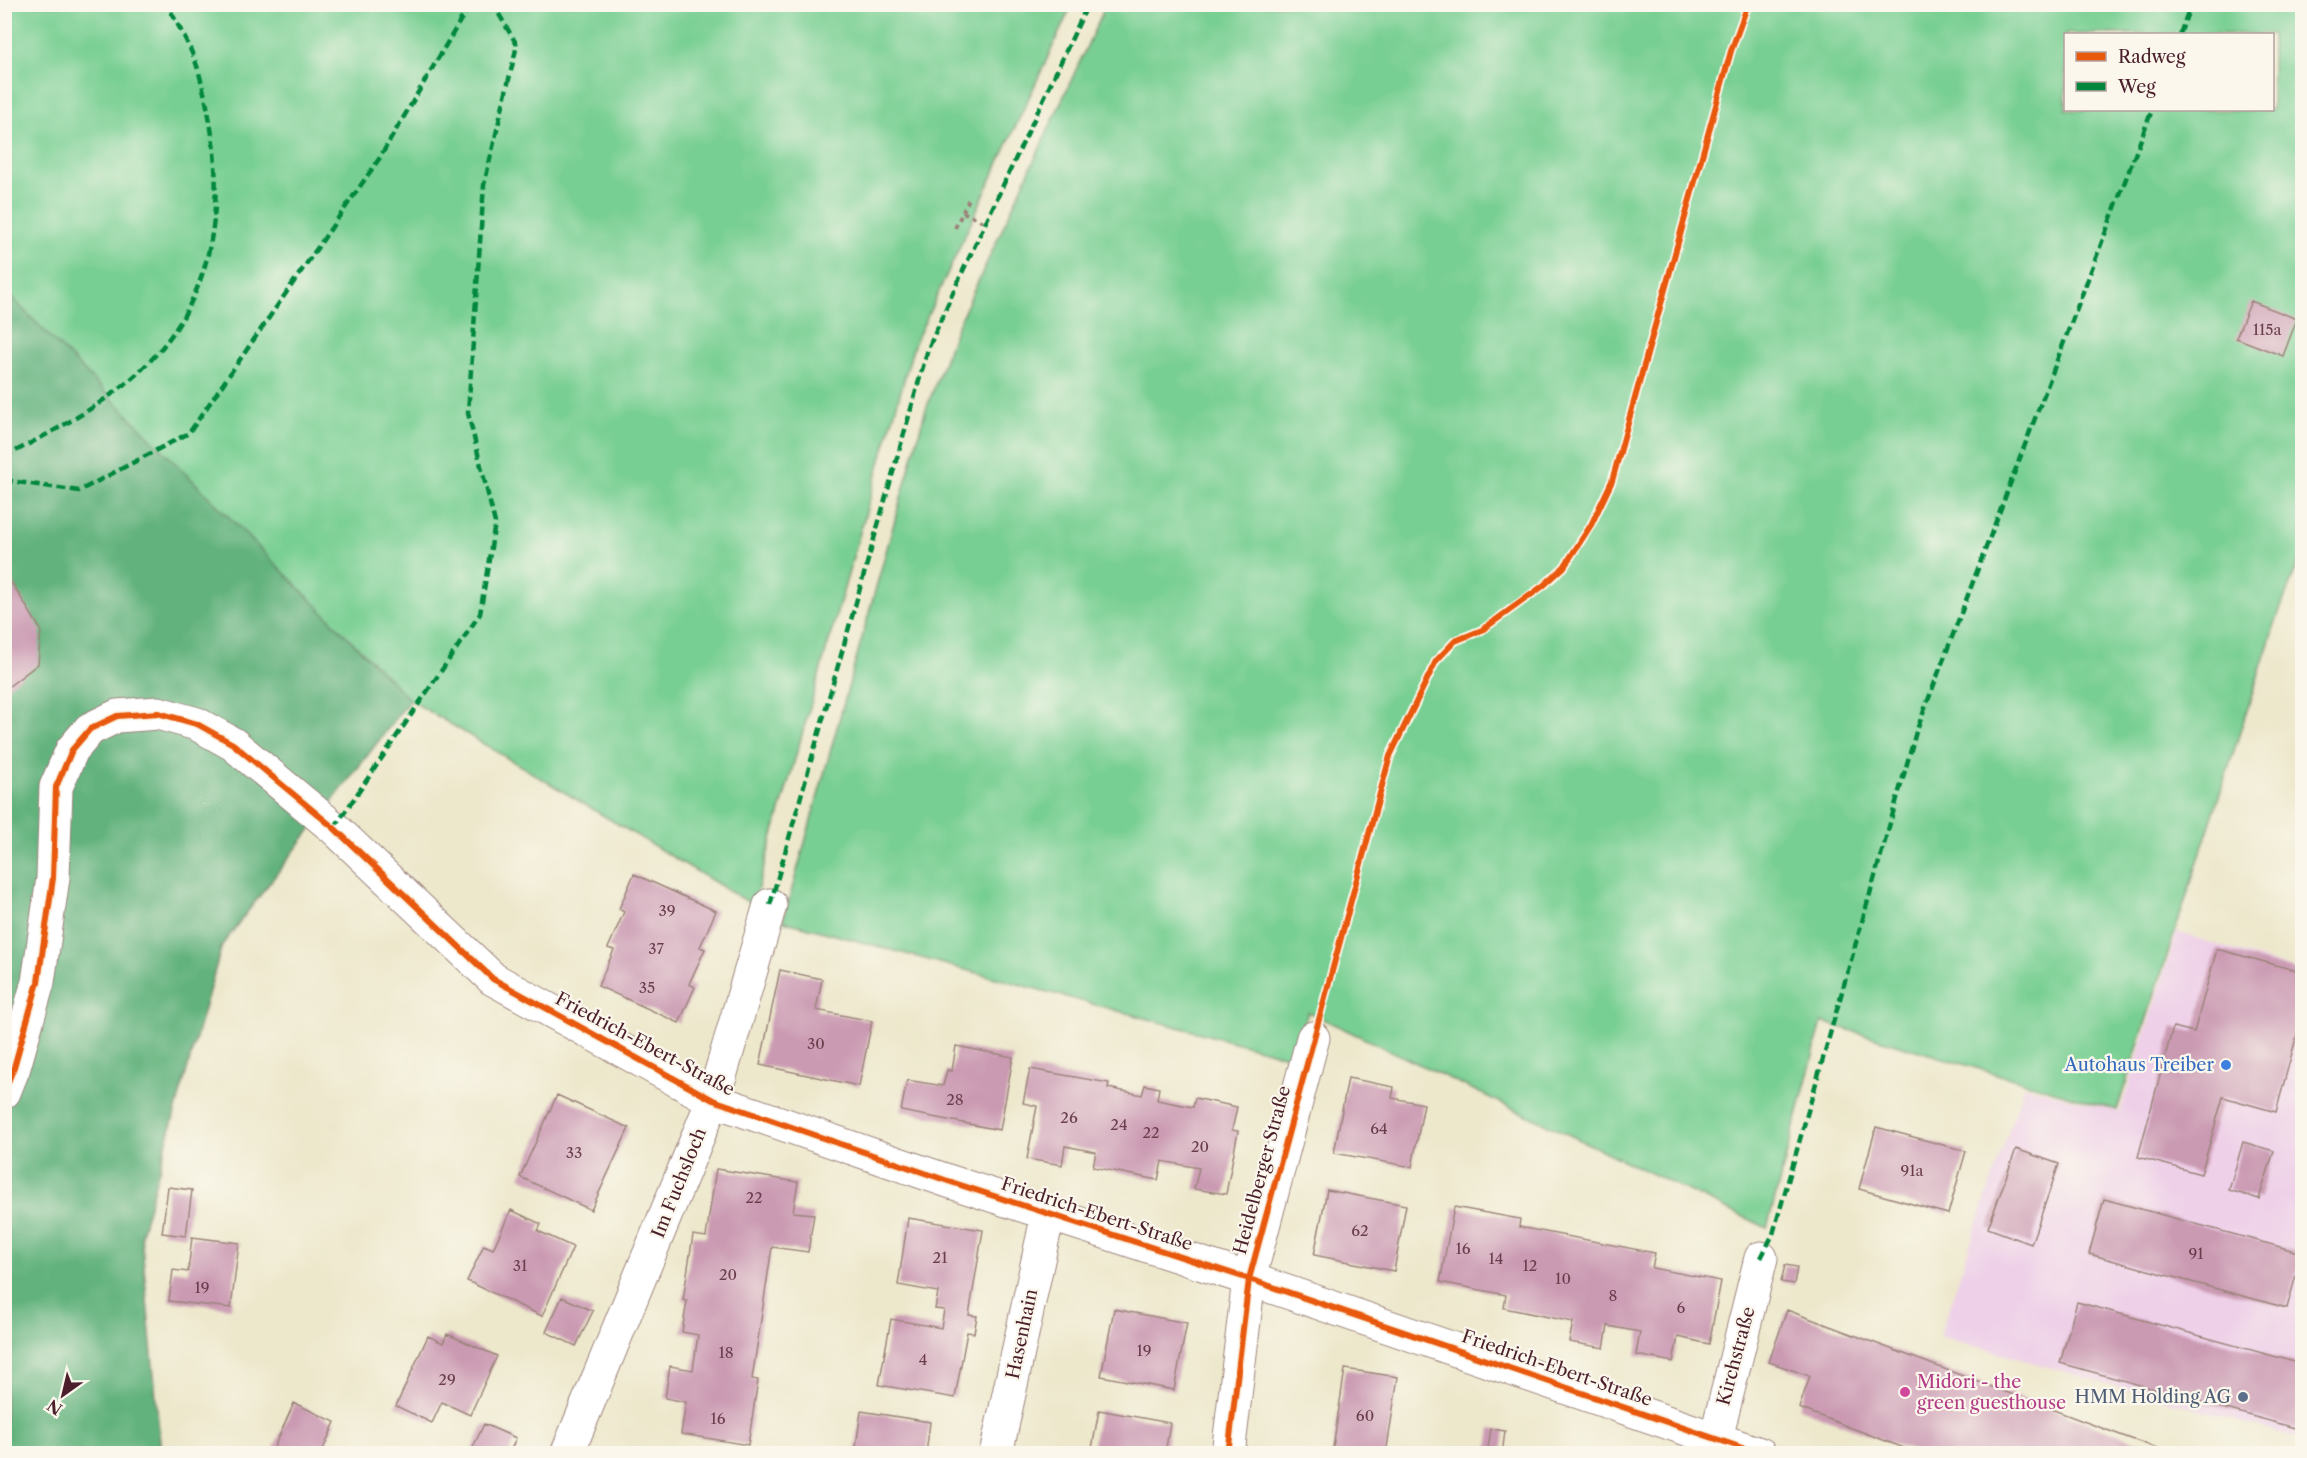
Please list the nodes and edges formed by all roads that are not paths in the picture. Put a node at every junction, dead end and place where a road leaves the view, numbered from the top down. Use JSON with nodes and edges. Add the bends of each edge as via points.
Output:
{"nodes":[{"id":1,"x":770,"y":905,"type":"dead end"},
{"id":2,"x":1313,"y":1038,"type":"dead end"},
{"id":3,"x":4,"y":1092,"type":"edge"},
{"id":4,"x":713,"y":1101,"type":"junction"},
{"id":5,"x":1048,"y":1214,"type":"junction"},
{"id":6,"x":1761,"y":1258,"type":"dead end"},
{"id":7,"x":1249,"y":1279,"type":"junction"},
{"id":8,"x":1713,"y":1446,"type":"edge"},
{"id":9,"x":567,"y":1454,"type":"edge"},
{"id":10,"x":996,"y":1454,"type":"edge"},
{"id":11,"x":1228,"y":1454,"type":"edge"},
{"id":12,"x":1760,"y":1454,"type":"edge"}],
"edges":[{"from":1,"to":4,"type":"street","name":"Im Fuchsloch"},
{"from":2,"to":7,"type":"street","name":"Heidelberger Straße"},
{"from":3,"to":4,"type":"street","name":"Friedrich-Ebert-Straße","via":[[38,982],[53,878],[56,787],[72,750],[90,729],[117,716],[158,713],[197,724],[233,744],[334,828],[493,979]]},
{"from":4,"to":5,"type":"street","name":"Friedrich-Ebert-Straße"},
{"from":4,"to":9,"type":"street","name":"Im Fuchsloch"},
{"from":5,"to":7,"type":"street","name":"Friedrich-Ebert-Straße"},
{"from":5,"to":10,"type":"street","name":"Hasenhain"},
{"from":6,"to":8,"type":"street","name":"Kirchstraße"},
{"from":7,"to":8,"type":"street","name":"Friedrich-Ebert-Straße"},
{"from":7,"to":11,"type":"street","name":"Heidelberger Straße"},
{"from":8,"to":12,"type":"street","name":"Friedrich-Ebert-Straße"}]}
